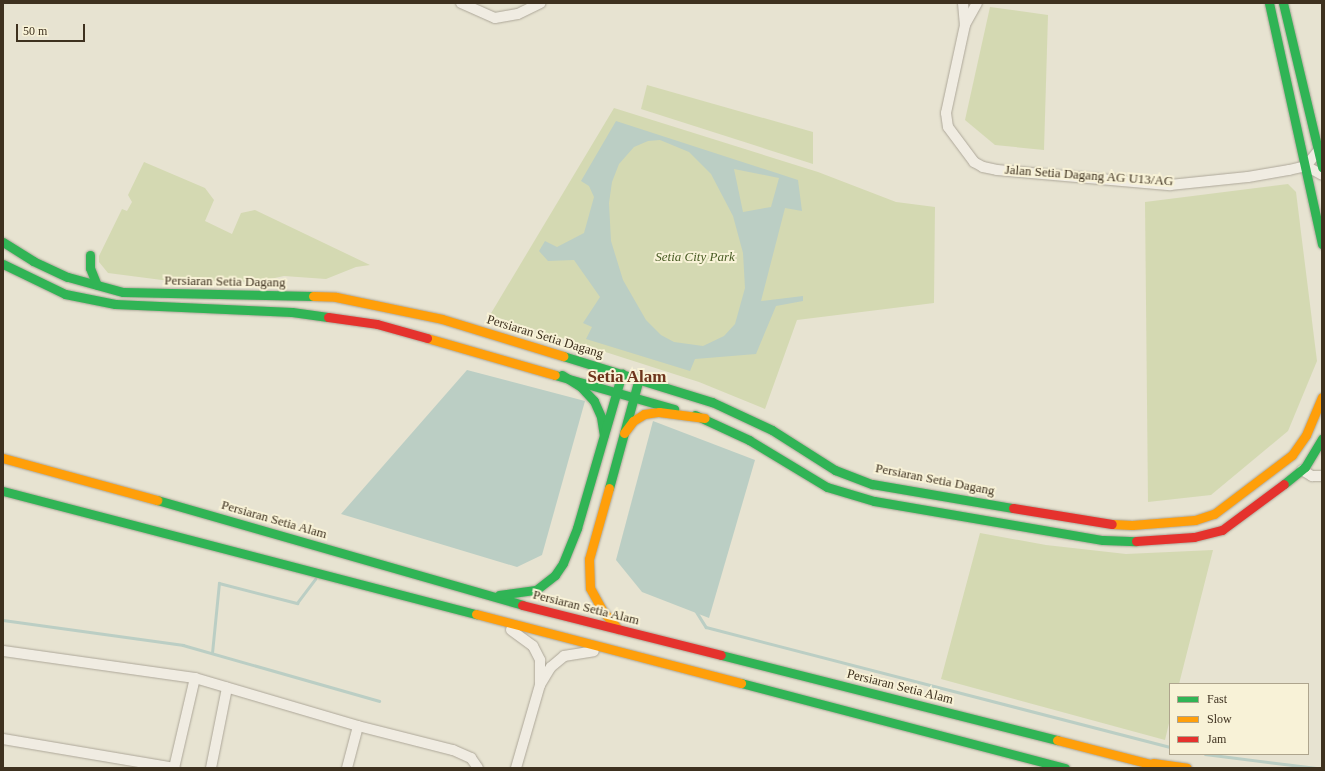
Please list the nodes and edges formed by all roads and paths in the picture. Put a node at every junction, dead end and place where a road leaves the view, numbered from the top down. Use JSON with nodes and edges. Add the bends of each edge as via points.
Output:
{"nodes":[{"id":1,"x":461,"y":3,"type":"edge"},
{"id":2,"x":541,"y":3,"type":"edge"},
{"id":3,"x":963,"y":3,"type":"edge"},
{"id":4,"x":977,"y":3,"type":"edge"},
{"id":5,"x":1265,"y":3,"type":"edge"},
{"id":6,"x":1269,"y":3,"type":"edge"},
{"id":7,"x":1284,"y":3,"type":"edge"},
{"id":8,"x":1273,"y":18,"type":"junction"},
{"id":9,"x":965,"y":25,"type":"junction"},
{"id":10,"x":1319,"y":150,"type":"junction"},
{"id":11,"x":1306,"y":166,"type":"junction"},
{"id":12,"x":1322,"y":167,"type":"edge"},
{"id":13,"x":1322,"y":175,"type":"edge"},
{"id":14,"x":3,"y":242,"type":"edge"},
{"id":15,"x":1322,"y":244,"type":"edge"},
{"id":16,"x":90,"y":255,"type":"dead end"},
{"id":17,"x":33,"y":261,"type":"junction"},
{"id":18,"x":3,"y":264,"type":"edge"},
{"id":19,"x":72,"y":268,"type":"dead end"},
{"id":20,"x":97,"y":285,"type":"junction"},
{"id":21,"x":622,"y":373,"type":"junction"},
{"id":22,"x":562,"y":375,"type":"junction"},
{"id":23,"x":639,"y":378,"type":"junction"},
{"id":24,"x":617,"y":391,"type":"junction"},
{"id":25,"x":633,"y":396,"type":"junction"},
{"id":26,"x":1322,"y":397,"type":"edge"},
{"id":27,"x":705,"y":418,"type":"junction"},
{"id":28,"x":604,"y":436,"type":"junction"},
{"id":29,"x":622,"y":436,"type":"junction"},
{"id":30,"x":1322,"y":439,"type":"edge"},
{"id":31,"x":9,"y":449,"type":"dead end"},
{"id":32,"x":3,"y":458,"type":"edge"},
{"id":33,"x":1302,"y":470,"type":"junction"},
{"id":34,"x":71,"y":475,"type":"junction"},
{"id":35,"x":1322,"y":476,"type":"edge"},
{"id":36,"x":3,"y":491,"type":"edge"},
{"id":37,"x":42,"y":512,"type":"dead end"},
{"id":38,"x":143,"y":529,"type":"junction"},
{"id":39,"x":491,"y":597,"type":"junction"},
{"id":40,"x":485,"y":616,"type":"junction"},
{"id":41,"x":618,"y":630,"type":"junction"},
{"id":42,"x":3,"y":651,"type":"edge"},
{"id":43,"x":618,"y":651,"type":"junction"},
{"id":44,"x":195,"y":678,"type":"junction"},
{"id":45,"x":540,"y":685,"type":"junction"},
{"id":46,"x":227,"y":688,"type":"junction"},
{"id":47,"x":358,"y":726,"type":"junction"},
{"id":48,"x":3,"y":739,"type":"edge"},
{"id":49,"x":1132,"y":761,"type":"junction"},
{"id":50,"x":174,"y":768,"type":"edge"},
{"id":51,"x":211,"y":768,"type":"edge"},
{"id":52,"x":347,"y":768,"type":"edge"},
{"id":53,"x":478,"y":768,"type":"edge"},
{"id":54,"x":516,"y":768,"type":"edge"},
{"id":55,"x":1065,"y":768,"type":"edge"},
{"id":56,"x":1166,"y":768,"type":"edge"},
{"id":57,"x":1187,"y":768,"type":"edge"}],
"edges":[{"from":1,"to":2,"type":"street","via":[[495,18],[518,14]]},
{"from":3,"to":9,"type":"street","name":"Jalan Setia Dagang AG U13/AG"},
{"from":4,"to":9,"type":"street","name":"Jalan Setia Dagang AG U13/AG"},
{"from":5,"to":8,"type":"main road"},
{"from":6,"to":8,"type":"main road"},
{"from":7,"to":10,"type":"main road"},
{"from":8,"to":11,"type":"main road"},
{"from":9,"to":11,"type":"street","name":"Jalan Setia Dagang AG U13/AG","via":[[946,113],[948,127],[974,162],[983,167],[1170,185],[1248,177]]},
{"from":10,"to":11,"type":"street"},
{"from":10,"to":12,"type":"main road"},
{"from":11,"to":13,"type":"street"},
{"from":11,"to":15,"type":"main road"},
{"from":14,"to":17,"type":"main road","name":"Persiaran Setia Dagang"},
{"from":16,"to":20,"type":"main road","via":[[90,268]]},
{"from":17,"to":19,"type":"main road"},
{"from":17,"to":20,"type":"main road","name":"Persiaran Setia Dagang","via":[[68,278]]},
{"from":18,"to":22,"type":"main road","name":"Persiaran Setia Dagang","via":[[71,296],[155,308],[292,312],[345,318],[377,324]]},
{"from":20,"to":21,"type":"main road","name":"Persiaran Setia Dagang","via":[[123,292],[344,298],[442,319]]},
{"from":21,"to":23,"type":"main road","name":"Persiaran Setia Dagang"},
{"from":21,"to":24,"type":"main road"},
{"from":22,"to":24,"type":"main road","name":"Persiaran Setia Dagang"},
{"from":22,"to":28,"type":"main road","via":[[594,400],[601,417]]},
{"from":23,"to":25,"type":"main road"},
{"from":23,"to":26,"type":"main road","name":"Persiaran Setia Dagang","via":[[718,406],[772,430],[835,470],[872,484],[1100,523],[1132,525],[1194,520],[1214,514],[1292,455],[1306,435]]},
{"from":24,"to":25,"type":"main road","name":"Persiaran Setia Dagang"},
{"from":24,"to":28,"type":"main road"},
{"from":25,"to":27,"type":"main road","name":"Persiaran Setia Dagang"},
{"from":25,"to":29,"type":"main road"},
{"from":27,"to":29,"type":"main road","via":[[659,412],[644,414],[633,421]]},
{"from":27,"to":33,"type":"main road","name":"Persiaran Setia Dagang","via":[[749,440],[827,487],[874,501],[1103,540],[1194,537],[1222,530]]},
{"from":28,"to":39,"type":"main road","via":[[577,528],[555,575],[536,590]]},
{"from":29,"to":41,"type":"main road","via":[[589,559],[590,588],[602,610]]},
{"from":30,"to":33,"type":"main road","name":"Persiaran Setia Dagang"},
{"from":31,"to":34,"type":"main road"},
{"from":32,"to":34,"type":"main road","name":"Persiaran Setia Alam"},
{"from":33,"to":35,"type":"street","via":[[1312,476]]},
{"from":34,"to":39,"type":"main road","name":"Persiaran Setia Alam"},
{"from":36,"to":38,"type":"main road"},
{"from":37,"to":38,"type":"main road"},
{"from":38,"to":40,"type":"main road"},
{"from":39,"to":41,"type":"main road","name":"Persiaran Setia Alam"},
{"from":40,"to":43,"type":"main road"},
{"from":40,"to":45,"type":"street","via":[[520,635],[533,646],[540,660]]},
{"from":41,"to":49,"type":"main road","name":"Persiaran Setia Alam"},
{"from":42,"to":44,"type":"street"},
{"from":43,"to":45,"type":"street","via":[[581,651],[564,656],[551,667]]},
{"from":43,"to":55,"type":"main road"},
{"from":44,"to":46,"type":"street"},
{"from":44,"to":50,"type":"street"},
{"from":45,"to":54,"type":"street"},
{"from":46,"to":47,"type":"street"},
{"from":46,"to":51,"type":"street"},
{"from":47,"to":52,"type":"street"},
{"from":47,"to":53,"type":"street","via":[[453,750],[471,758]]},
{"from":48,"to":50,"type":"street"},
{"from":49,"to":56,"type":"main road","name":"Persiaran Setia Alam"},
{"from":49,"to":57,"type":"main road"}]}
